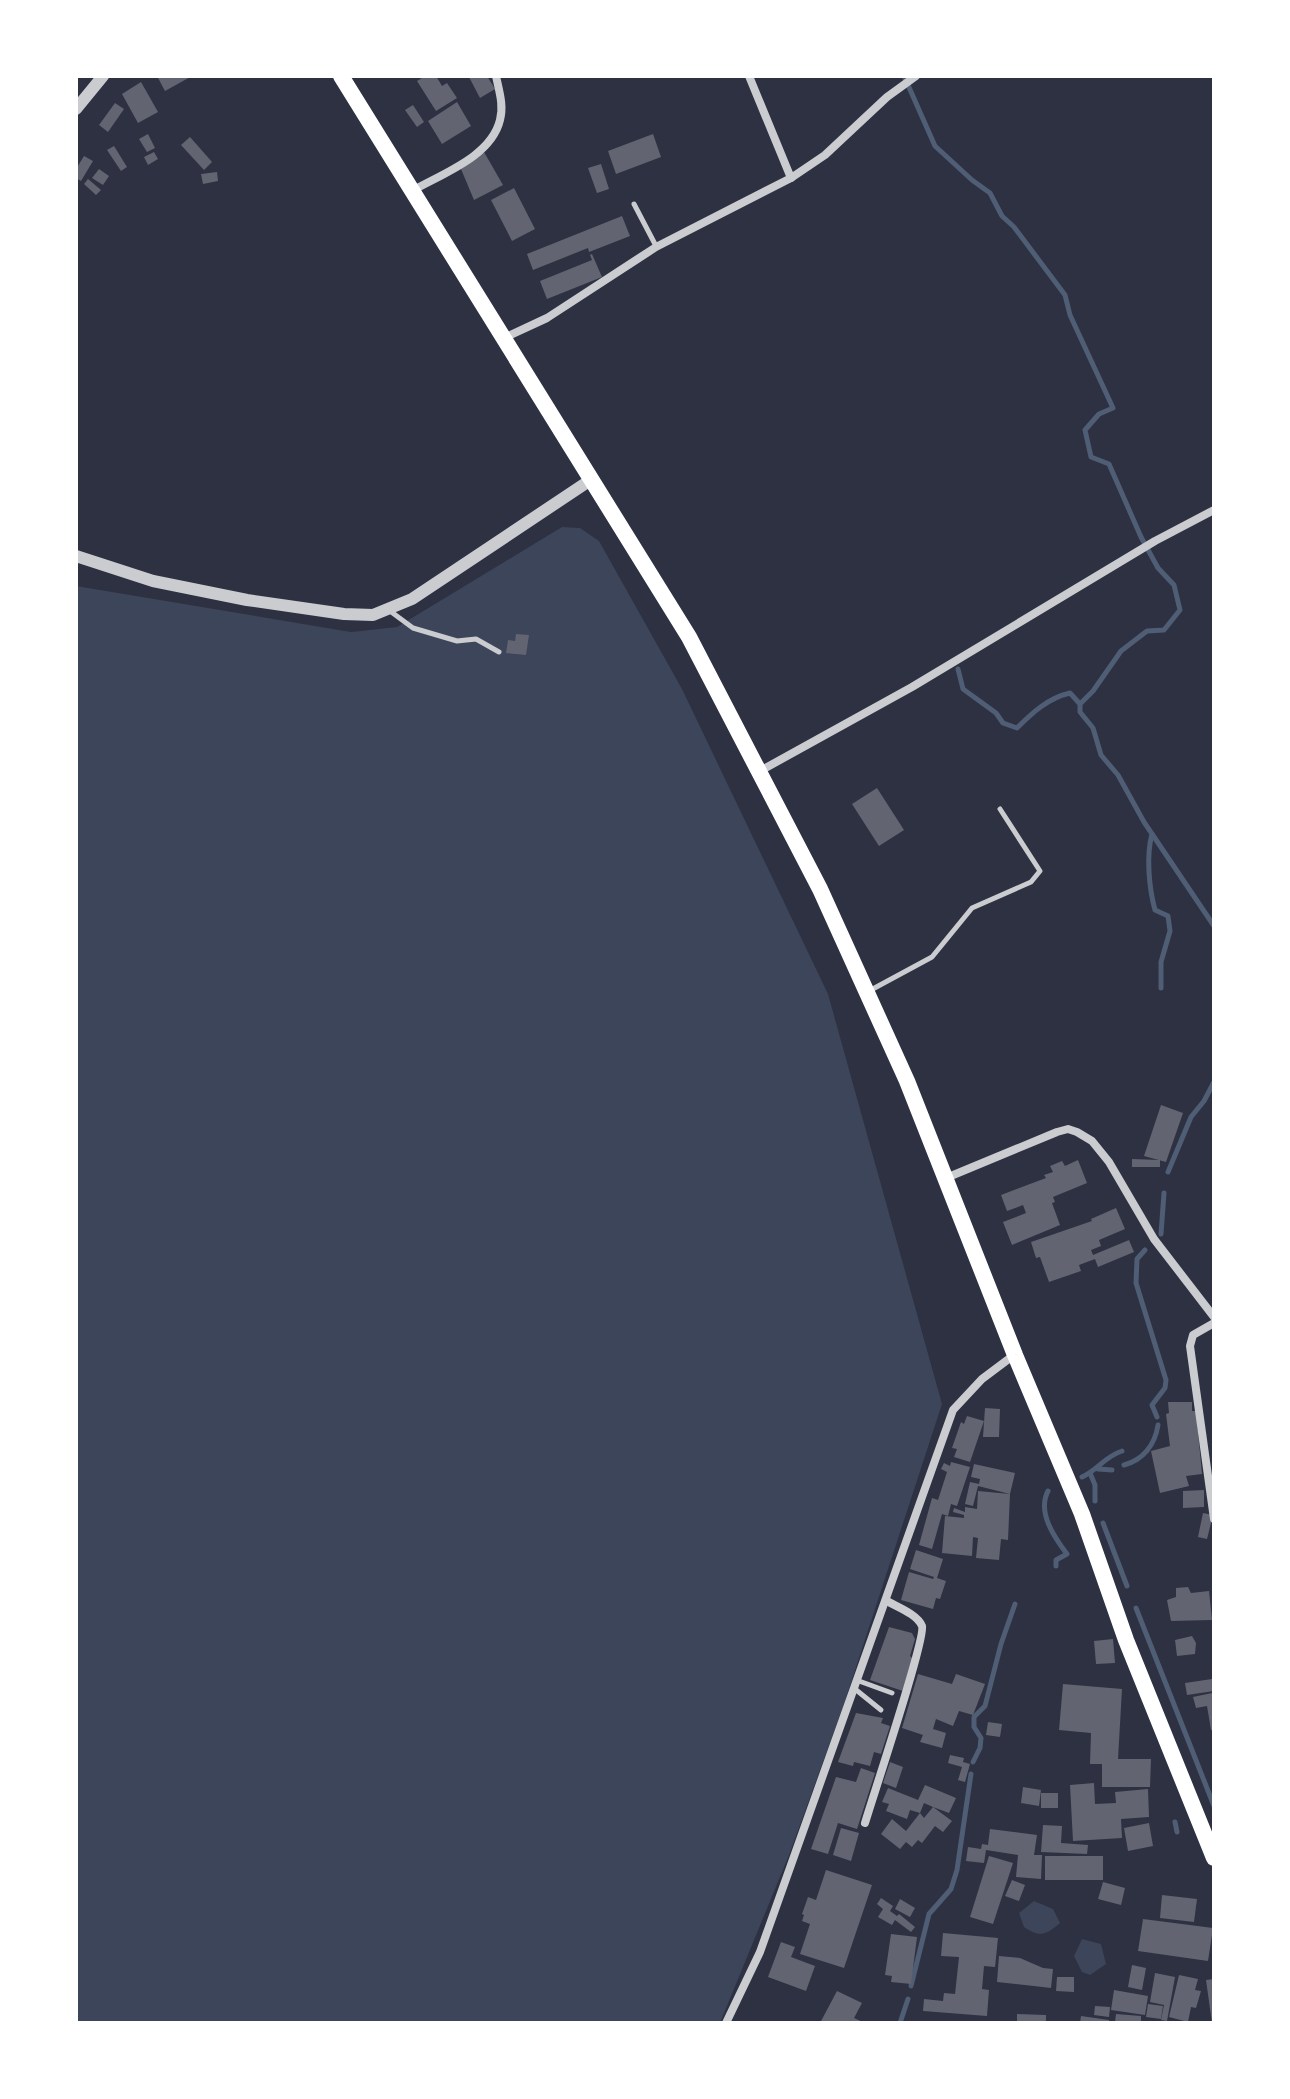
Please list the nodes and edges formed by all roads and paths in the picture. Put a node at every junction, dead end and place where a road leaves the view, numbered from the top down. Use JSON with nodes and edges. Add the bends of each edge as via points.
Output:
{"nodes":[{"id":1,"x":103,"y":76,"type":"edge"},
{"id":2,"x":341,"y":76,"type":"edge"},
{"id":3,"x":496,"y":76,"type":"edge"},
{"id":4,"x":749,"y":76,"type":"edge"},
{"id":5,"x":914,"y":77,"type":"edge"},
{"id":6,"x":76,"y":109,"type":"edge"},
{"id":7,"x":791,"y":178,"type":"junction"},
{"id":8,"x":412,"y":191,"type":"junction"},
{"id":9,"x":634,"y":204,"type":"dead end"},
{"id":10,"x":656,"y":247,"type":"junction"},
{"id":11,"x":504,"y":338,"type":"junction"},
{"id":12,"x":592,"y":479,"type":"junction"},
{"id":13,"x":1214,"y":510,"type":"edge"},
{"id":14,"x":76,"y":556,"type":"edge"},
{"id":15,"x":389,"y":610,"type":"junction"},
{"id":16,"x":499,"y":652,"type":"dead end"},
{"id":17,"x":760,"y":771,"type":"junction"},
{"id":18,"x":1000,"y":809,"type":"dead end"},
{"id":19,"x":868,"y":992,"type":"junction"},
{"id":20,"x":946,"y":1178,"type":"junction"},
{"id":21,"x":1214,"y":1320,"type":"edge"},
{"id":22,"x":1015,"y":1355,"type":"junction"},
{"id":23,"x":1214,"y":1519,"type":"edge"},
{"id":24,"x":887,"y":1601,"type":"junction"},
{"id":25,"x":857,"y":1685,"type":"junction"},
{"id":26,"x":892,"y":1693,"type":"dead end"},
{"id":27,"x":881,"y":1710,"type":"dead end"},
{"id":28,"x":865,"y":1823,"type":"dead end"},
{"id":29,"x":1214,"y":1858,"type":"edge"},
{"id":30,"x":726,"y":2023,"type":"edge"}],
"edges":[{"from":1,"to":6,"type":"street"},
{"from":2,"to":8,"type":"main road"},
{"from":3,"to":8,"type":"street","via":[[501,112],[486,144]]},
{"from":4,"to":7,"type":"street"},
{"from":5,"to":7,"type":"street"},
{"from":7,"to":10,"type":"street"},
{"from":8,"to":11,"type":"main road"},
{"from":9,"to":10,"type":"lane"},
{"from":10,"to":11,"type":"street","via":[[547,318]]},
{"from":11,"to":12,"type":"main road"},
{"from":12,"to":15,"type":"street"},
{"from":12,"to":17,"type":"main road","via":[[689,637]]},
{"from":13,"to":17,"type":"street"},
{"from":14,"to":15,"type":"street","via":[[153,581],[247,600],[344,614]]},
{"from":15,"to":16,"type":"lane","via":[[413,628],[457,641],[476,639]]},
{"from":17,"to":19,"type":"main road"},
{"from":18,"to":19,"type":"lane","via":[[1040,871],[1031,882],[972,908],[932,957]]},
{"from":19,"to":20,"type":"main road"},
{"from":20,"to":21,"type":"street","via":[[1057,1132],[1068,1129],[1085,1135],[1109,1162],[1154,1239]]},
{"from":20,"to":22,"type":"main road"},
{"from":21,"to":23,"type":"street","via":[[1193,1335],[1190,1346]]},
{"from":22,"to":24,"type":"street","via":[[953,1410]]},
{"from":22,"to":29,"type":"main road"},
{"from":24,"to":25,"type":"street"},
{"from":24,"to":28,"type":"street","via":[[912,1616],[923,1633]]},
{"from":25,"to":26,"type":"lane"},
{"from":25,"to":27,"type":"lane"},
{"from":25,"to":30,"type":"street","via":[[760,1952]]}]}
